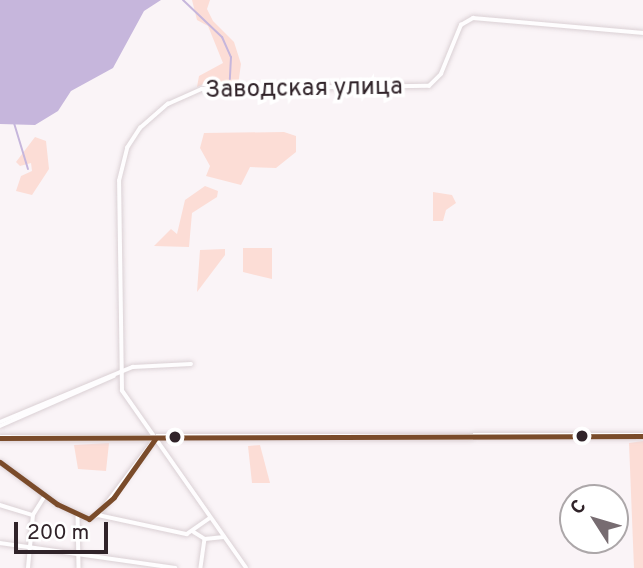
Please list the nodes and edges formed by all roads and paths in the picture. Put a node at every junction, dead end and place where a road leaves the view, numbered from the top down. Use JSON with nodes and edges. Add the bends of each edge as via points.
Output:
{"nodes":[{"id":1,"x":643,"y":33,"type":"edge"},
{"id":2,"x":191,"y":365,"type":"dead end"},
{"id":3,"x":121,"y":370,"type":"junction"},
{"id":4,"x":0,"y":424,"type":"edge"},
{"id":5,"x":643,"y":436,"type":"edge"},
{"id":6,"x":0,"y":438,"type":"edge"},
{"id":7,"x":155,"y":439,"type":"junction"},
{"id":8,"x":0,"y":463,"type":"edge"},
{"id":9,"x":45,"y":496,"type":"junction"},
{"id":10,"x":0,"y":505,"type":"edge"},
{"id":11,"x":78,"y":514,"type":"junction"},
{"id":12,"x":33,"y":515,"type":"junction"},
{"id":13,"x":98,"y":515,"type":"junction"},
{"id":14,"x":211,"y":517,"type":"junction"},
{"id":15,"x":89,"y":519,"type":"junction"},
{"id":16,"x":81,"y":524,"type":"junction"},
{"id":17,"x":194,"y":532,"type":"junction"},
{"id":18,"x":224,"y":537,"type":"junction"},
{"id":19,"x":205,"y":540,"type":"junction"},
{"id":20,"x":0,"y":543,"type":"edge"},
{"id":21,"x":31,"y":548,"type":"junction"},
{"id":22,"x":82,"y":554,"type":"junction"},
{"id":23,"x":28,"y":568,"type":"edge"},
{"id":24,"x":79,"y":568,"type":"edge"},
{"id":25,"x":176,"y":568,"type":"edge"},
{"id":26,"x":201,"y":568,"type":"edge"},
{"id":27,"x":246,"y":568,"type":"edge"}],
"edges":[{"from":1,"to":3,"type":"street","name":"Заводская улица","via":[[473,18],[461,25],[441,74],[429,86],[210,88],[168,104],[140,128],[120,169]]},
{"from":2,"to":3,"type":"street"},
{"from":3,"to":4,"type":"street"},
{"from":3,"to":7,"type":"street","via":[[122,391]]},
{"from":5,"to":7,"type":"street"},
{"from":6,"to":7,"type":"street"},
{"from":7,"to":13,"type":"street"},
{"from":7,"to":14,"type":"street"},
{"from":8,"to":9,"type":"street"},
{"from":9,"to":11,"type":"street"},
{"from":9,"to":12,"type":"street"},
{"from":10,"to":12,"type":"street"},
{"from":11,"to":15,"type":"street"},
{"from":11,"to":16,"type":"street"},
{"from":12,"to":21,"type":"street"},
{"from":13,"to":15,"type":"street"},
{"from":13,"to":17,"type":"street"},
{"from":14,"to":17,"type":"street"},
{"from":14,"to":18,"type":"street"},
{"from":15,"to":16,"type":"street"},
{"from":16,"to":22,"type":"street"},
{"from":17,"to":19,"type":"street"},
{"from":18,"to":19,"type":"street"},
{"from":18,"to":27,"type":"street"},
{"from":19,"to":26,"type":"street"},
{"from":20,"to":21,"type":"street"},
{"from":21,"to":22,"type":"street"},
{"from":21,"to":23,"type":"street"},
{"from":22,"to":24,"type":"street"},
{"from":22,"to":25,"type":"street"}]}
